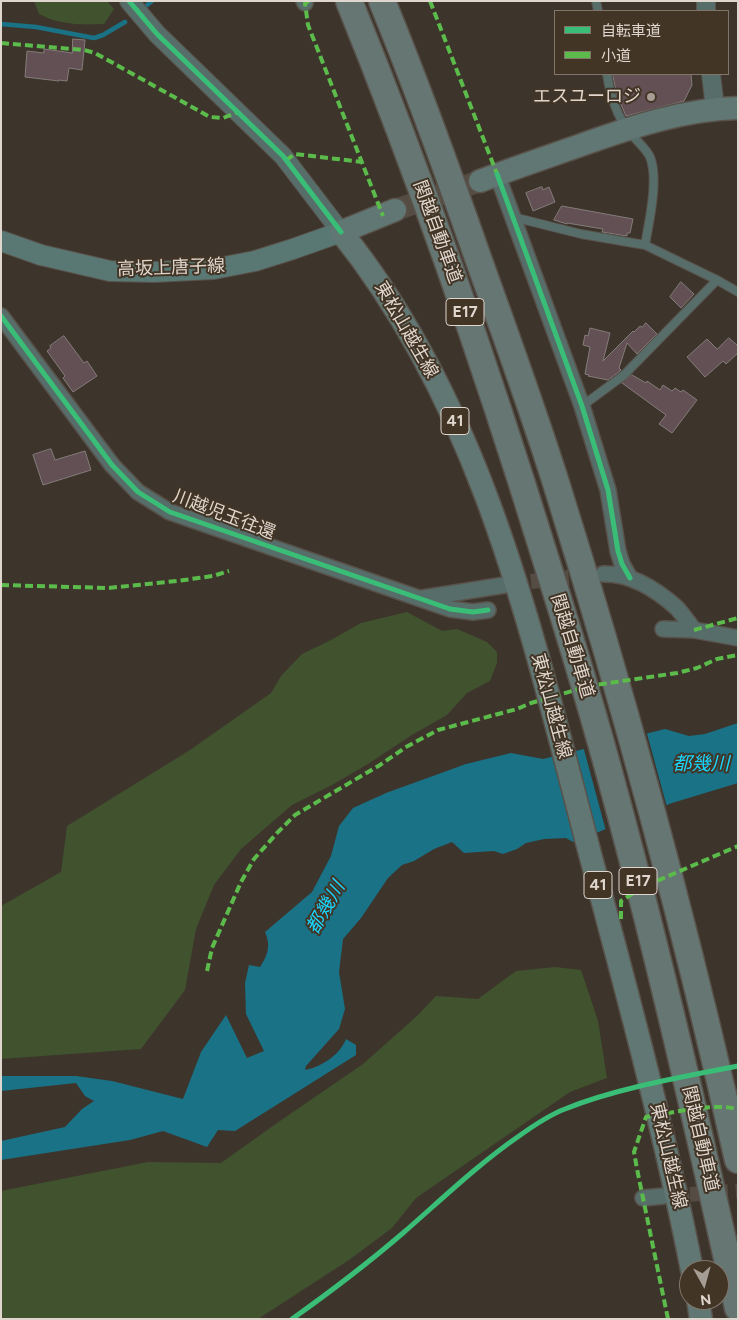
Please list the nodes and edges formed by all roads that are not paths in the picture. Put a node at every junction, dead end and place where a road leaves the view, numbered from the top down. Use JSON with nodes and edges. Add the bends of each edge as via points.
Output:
{"nodes":[{"id":1,"x":129,"y":1,"type":"edge"},
{"id":2,"x":348,"y":1,"type":"edge"},
{"id":3,"x":382,"y":1,"type":"edge"},
{"id":4,"x":607,"y":75,"type":"edge"},
{"id":5,"x":711,"y":75,"type":"edge"},
{"id":6,"x":715,"y":108,"type":"junction"},
{"id":7,"x":738,"y":108,"type":"edge"},
{"id":8,"x":627,"y":129,"type":"junction"},
{"id":9,"x":488,"y":177,"type":"joint"},
{"id":10,"x":395,"y":210,"type":"tunnel mouth"},
{"id":11,"x":513,"y":217,"type":"junction"},
{"id":12,"x":341,"y":232,"type":"junction"},
{"id":13,"x":1,"y":241,"type":"edge"},
{"id":14,"x":645,"y":245,"type":"junction"},
{"id":15,"x":717,"y":280,"type":"junction"},
{"id":16,"x":738,"y":292,"type":"edge"},
{"id":17,"x":1,"y":316,"type":"edge"},
{"id":18,"x":582,"y":406,"type":"junction"},
{"id":19,"x":604,"y":574,"type":"tunnel mouth"},
{"id":20,"x":630,"y":578,"type":"junction"},
{"id":21,"x":505,"y":585,"type":"tunnel mouth"},
{"id":22,"x":421,"y":599,"type":"junction"},
{"id":23,"x":488,"y":610,"type":"dead end"},
{"id":24,"x":663,"y":629,"type":"dead end"},
{"id":25,"x":694,"y":630,"type":"junction"},
{"id":26,"x":738,"y":638,"type":"edge"},
{"id":27,"x":738,"y":1160,"type":"edge"},
{"id":28,"x":664,"y":1196,"type":"tunnel mouth"},
{"id":29,"x":643,"y":1198,"type":"dead end"},
{"id":30,"x":690,"y":1260,"type":"edge"},
{"id":31,"x":738,"y":1308,"type":"edge"}],
"edges":[{"from":1,"to":12,"type":"street","via":[[157,34],[283,156]]},
{"from":2,"to":31,"type":"highway","name":"関越自動車道","number":"E17","via":[[422,189],[476,342],[567,627],[615,791],[652,937]]},
{"from":3,"to":27,"type":"highway","name":"関越自動車道","number":"E17","via":[[504,330],[600,625],[648,796]]},
{"from":4,"to":8,"type":"lane","via":[[610,95]]},
{"from":5,"to":6,"type":"street"},
{"from":6,"to":7,"type":"main road"},
{"from":6,"to":8,"type":"main road"},
{"from":8,"to":9,"type":"main road"},
{"from":8,"to":14,"type":"lane","via":[[650,157],[653,178],[651,214]]},
{"from":9,"to":11,"type":"street"},
{"from":10,"to":12,"type":"main road"},
{"from":11,"to":14,"type":"lane","via":[[581,234]]},
{"from":11,"to":18,"type":"street"},
{"from":12,"to":13,"type":"main road","name":"高坂上唐子線","via":[[255,261],[214,269],[154,272],[110,271],[41,256]]},
{"from":12,"to":30,"type":"main road","name":"東松山越生線","number":"41","via":[[404,320],[449,406],[502,537],[531,629],[666,1142]]},
{"from":14,"to":15,"type":"lane"},
{"from":15,"to":16,"type":"lane"},
{"from":15,"to":18,"type":"lane","via":[[624,375]]},
{"from":17,"to":22,"type":"street","name":"川越児玉往還","via":[[112,465],[138,492],[170,512]]},
{"from":18,"to":20,"type":"street","via":[[608,490],[618,551]]},
{"from":19,"to":20,"type":"street"},
{"from":20,"to":25,"type":"street","via":[[678,609]]},
{"from":21,"to":22,"type":"street"},
{"from":22,"to":23,"type":"street","name":"川越児玉往還","via":[[450,609]]},
{"from":24,"to":25,"type":"street"},
{"from":25,"to":26,"type":"street"},
{"from":28,"to":29,"type":"street"}]}
